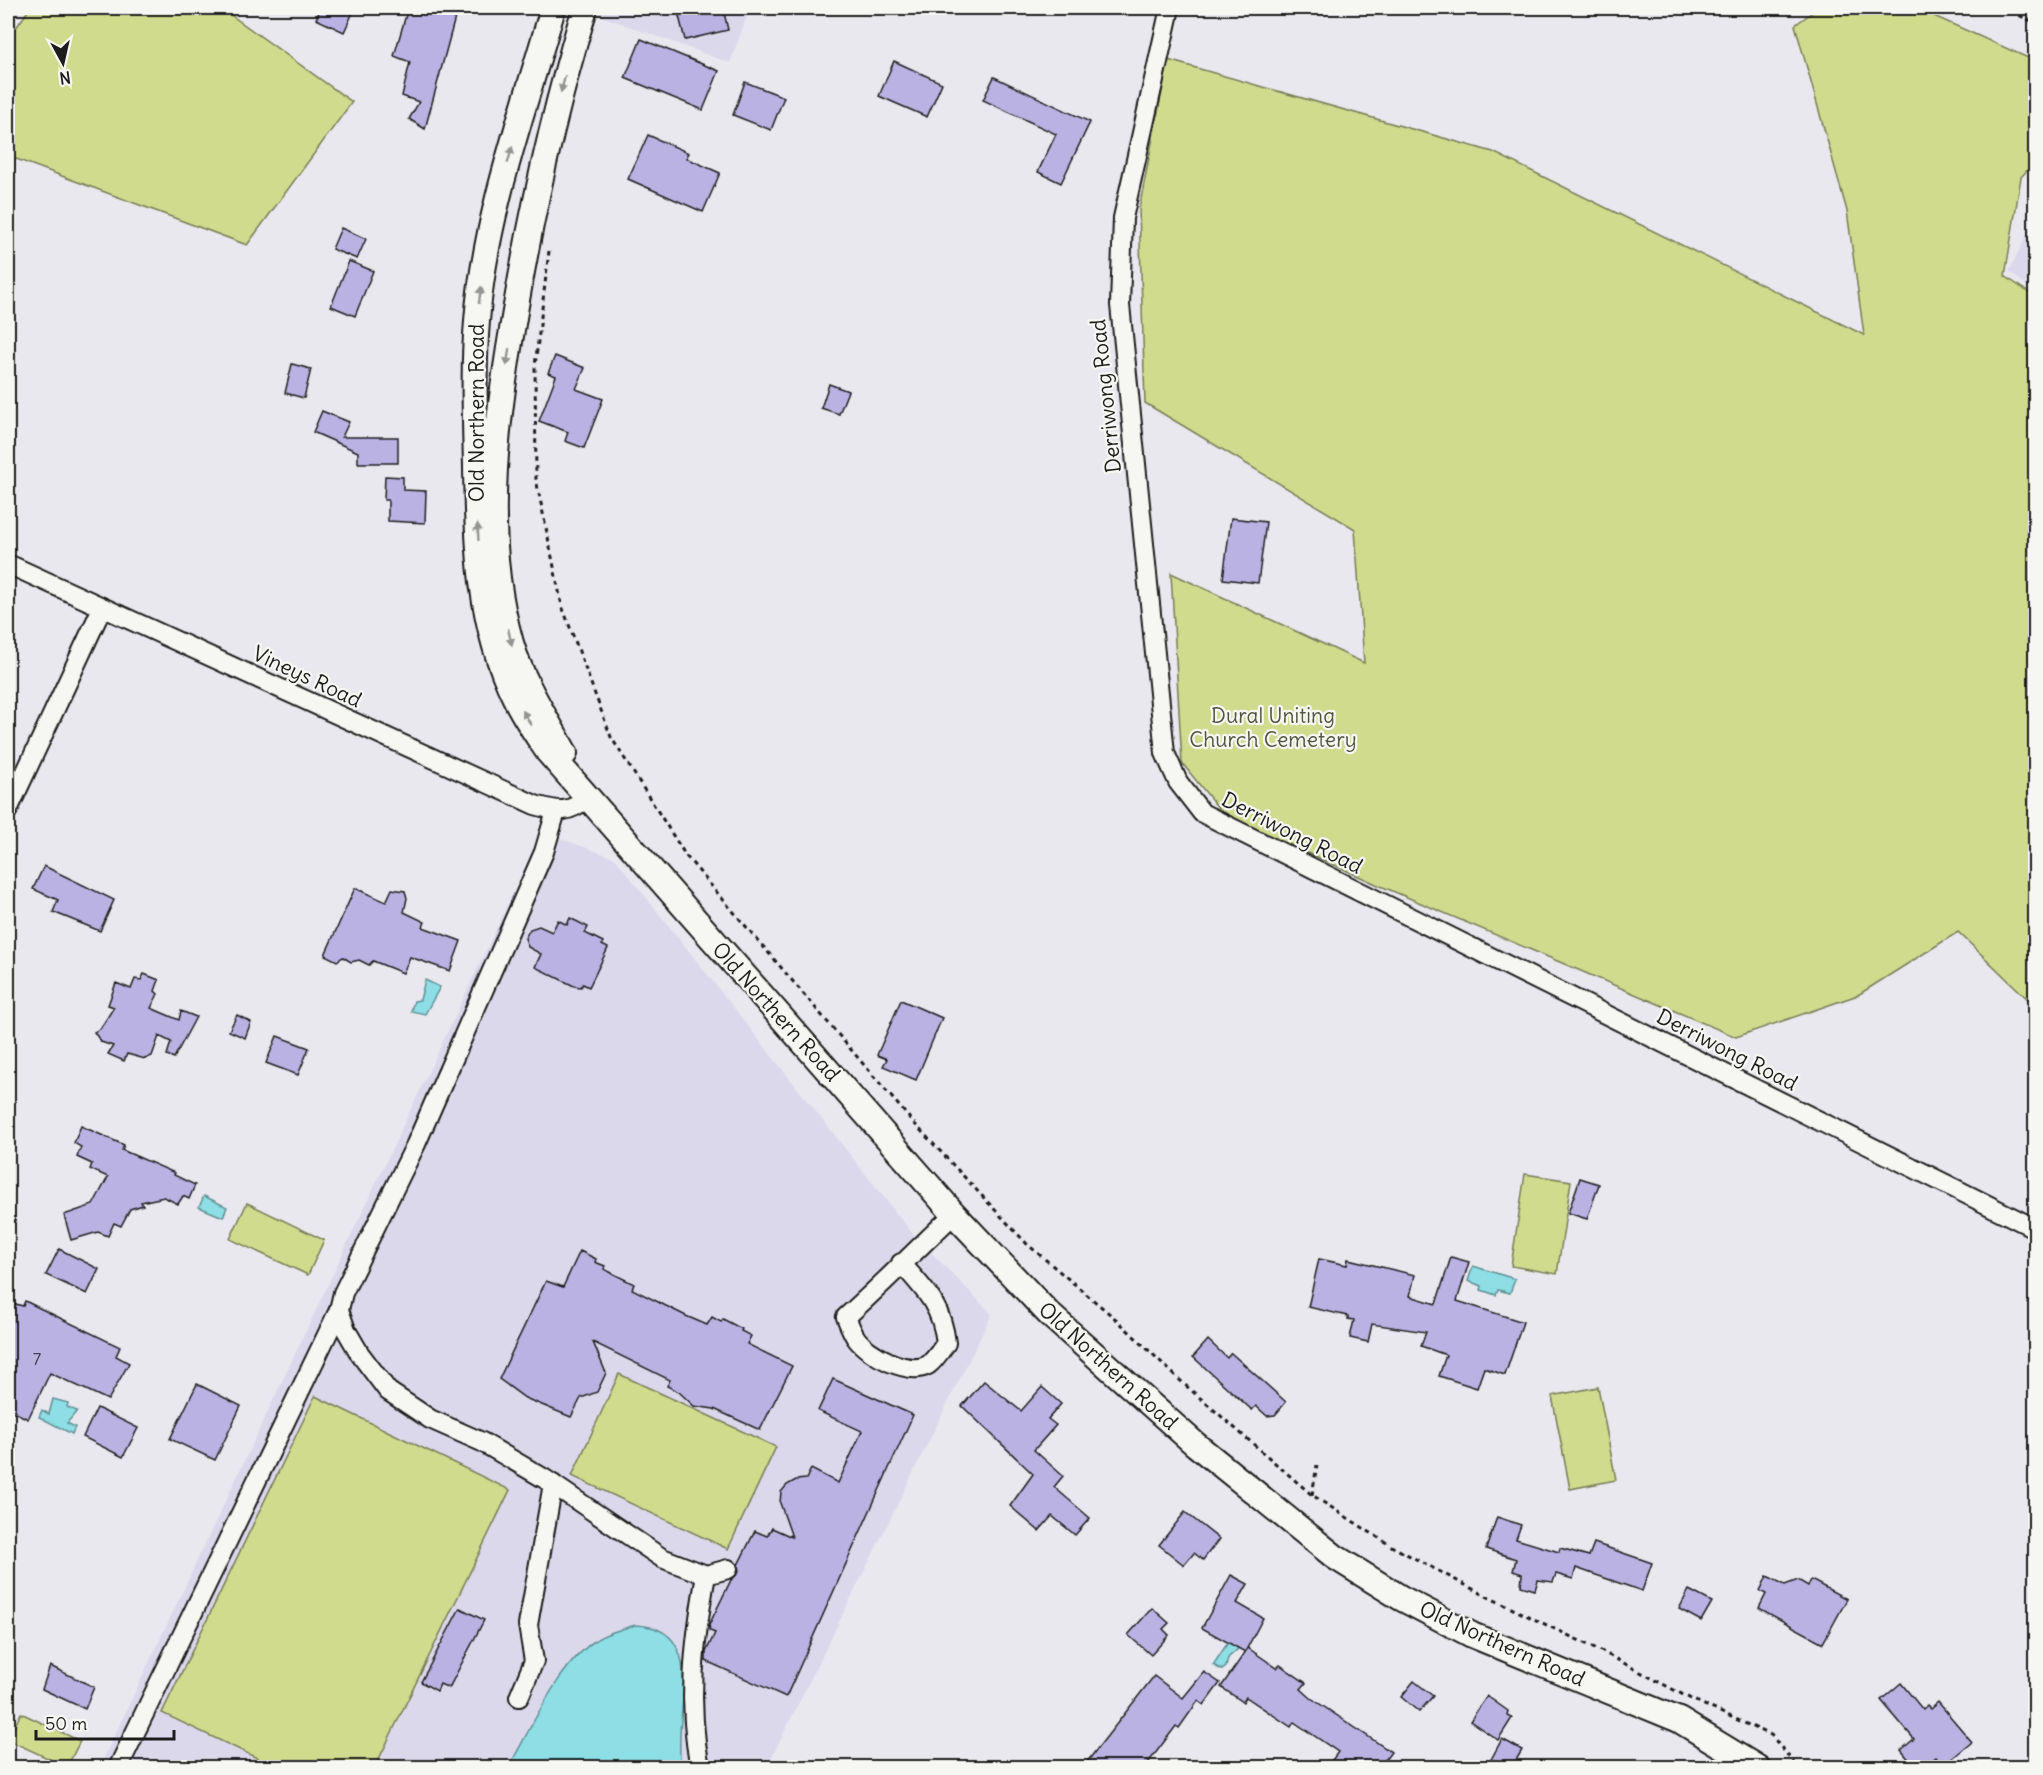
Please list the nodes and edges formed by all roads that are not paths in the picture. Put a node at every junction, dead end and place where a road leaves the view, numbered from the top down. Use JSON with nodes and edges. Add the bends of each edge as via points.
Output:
{"nodes":[{"id":1,"x":553,"y":8,"type":"edge"},
{"id":2,"x":568,"y":8,"type":"edge"},
{"id":3,"x":585,"y":8,"type":"edge"},
{"id":4,"x":1170,"y":8,"type":"edge"},
{"id":5,"x":570,"y":56,"type":"junction"},
{"id":6,"x":8,"y":564,"type":"edge"},
{"id":7,"x":102,"y":608,"type":"junction"},
{"id":8,"x":589,"y":797,"type":"junction"},
{"id":9,"x":8,"y":810,"type":"edge"},
{"id":10,"x":556,"y":811,"type":"junction"},
{"id":11,"x":954,"y":1214,"type":"junction"},
{"id":12,"x":2036,"y":1229,"type":"edge"},
{"id":13,"x":901,"y":1263,"type":"junction"},
{"id":14,"x":339,"y":1310,"type":"junction"},
{"id":15,"x":554,"y":1484,"type":"junction"},
{"id":16,"x":728,"y":1569,"type":"dead end"},
{"id":17,"x":706,"y":1575,"type":"junction"},
{"id":18,"x":519,"y":1697,"type":"dead end"},
{"id":19,"x":118,"y":1767,"type":"edge"},
{"id":20,"x":699,"y":1767,"type":"edge"},
{"id":21,"x":1758,"y":1767,"type":"edge"}],
"edges":[{"from":8,"to":1,"type":"main road","name":"Old Northern Road","one_way":true,"via":[[548,752],[514,697],[490,630],[477,531],[477,321],[507,166]]},
{"from":2,"to":5,"type":"main road"},
{"from":3,"to":5,"type":"main road","name":"Old Northern Road"},
{"from":4,"to":12,"type":"street","name":"Derriwong Road","via":[[1123,218],[1120,305],[1165,753],[1178,782],[1202,813]]},
{"from":5,"to":8,"type":"main road","name":"Old Northern Road","one_way":true,"via":[[512,330],[497,438],[495,523],[499,579],[511,643]]},
{"from":6,"to":7,"type":"street","name":"Vineys Road"},
{"from":7,"to":9,"type":"street"},
{"from":7,"to":10,"type":"street","name":"Vineys Road","via":[[483,783]]},
{"from":8,"to":10,"type":"street","via":[[574,809]]},
{"from":8,"to":11,"type":"main road","name":"Old Northern Road"},
{"from":10,"to":14,"type":"street","via":[[526,894],[417,1144],[343,1293]]},
{"from":11,"to":13,"type":"street"},
{"from":11,"to":21,"type":"main road","name":"Old Northern Road","via":[[1066,1330],[1204,1452],[1335,1557],[1472,1635],[1679,1720]]},
{"from":13,"to":13,"type":"street","via":[[934,1301],[944,1324],[946,1343],[930,1364],[920,1368],[901,1366],[866,1348],[846,1317]]},
{"from":14,"to":15,"type":"street","via":[[360,1354],[388,1391],[429,1419],[482,1442]]},
{"from":14,"to":19,"type":"street"},
{"from":15,"to":17,"type":"street","via":[[662,1557]]},
{"from":15,"to":18,"type":"street","via":[[528,1625],[534,1661]]},
{"from":16,"to":17,"type":"street"},
{"from":17,"to":20,"type":"street","via":[[692,1689],[692,1728]]}]}
